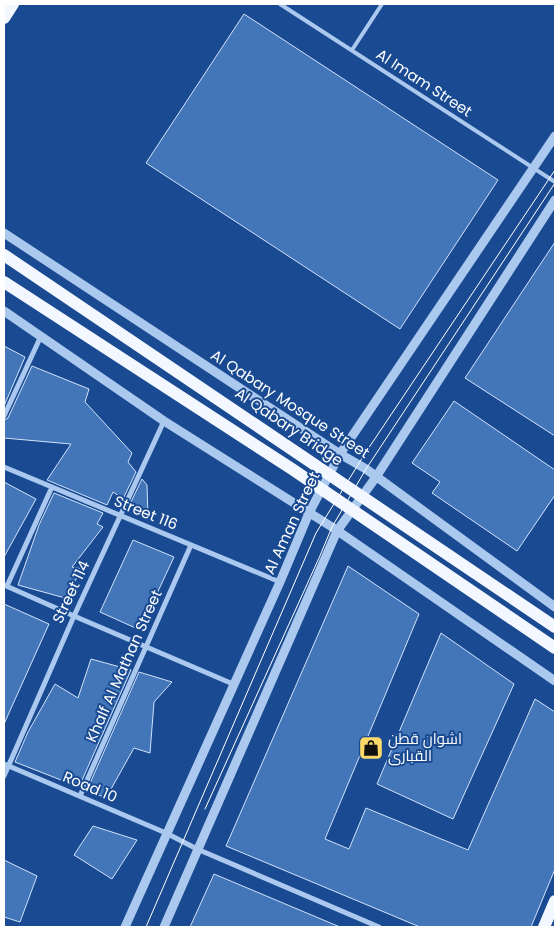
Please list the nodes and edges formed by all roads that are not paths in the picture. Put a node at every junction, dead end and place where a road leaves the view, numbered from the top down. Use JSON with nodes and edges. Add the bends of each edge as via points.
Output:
{"nodes":[{"id":1,"x":13,"y":4,"type":"edge"},
{"id":2,"x":280,"y":4,"type":"edge"},
{"id":3,"x":382,"y":4,"type":"edge"},
{"id":4,"x":4,"y":18,"type":"edge"},
{"id":5,"x":352,"y":50,"type":"junction"},
{"id":6,"x":555,"y":136,"type":"edge"},
{"id":7,"x":534,"y":167,"type":"junction"},
{"id":8,"x":555,"y":182,"type":"edge"},
{"id":9,"x":555,"y":200,"type":"edge"},
{"id":10,"x":4,"y":233,"type":"edge"},
{"id":11,"x":4,"y":255,"type":"edge"},
{"id":12,"x":4,"y":282,"type":"edge"},
{"id":13,"x":4,"y":311,"type":"edge"},
{"id":14,"x":41,"y":336,"type":"junction"},
{"id":15,"x":4,"y":416,"type":"edge"},
{"id":16,"x":164,"y":421,"type":"junction"},
{"id":17,"x":340,"y":454,"type":"junction"},
{"id":18,"x":4,"y":467,"type":"edge"},
{"id":19,"x":376,"y":477,"type":"junction"},
{"id":20,"x":52,"y":487,"type":"junction"},
{"id":21,"x":308,"y":513,"type":"junction"},
{"id":22,"x":120,"y":517,"type":"junction"},
{"id":23,"x":337,"y":531,"type":"junction"},
{"id":24,"x":191,"y":545,"type":"junction"},
{"id":25,"x":280,"y":582,"type":"junction"},
{"id":26,"x":5,"y":585,"type":"edge"},
{"id":27,"x":555,"y":607,"type":"edge"},
{"id":28,"x":74,"y":616,"type":"junction"},
{"id":29,"x":555,"y":627,"type":"edge"},
{"id":30,"x":146,"y":647,"type":"junction"},
{"id":31,"x":555,"y":648,"type":"edge"},
{"id":32,"x":555,"y":680,"type":"edge"},
{"id":33,"x":234,"y":684,"type":"junction"},
{"id":34,"x":6,"y":765,"type":"edge"},
{"id":35,"x":4,"y":776,"type":"edge"},
{"id":36,"x":80,"y":796,"type":"junction"},
{"id":37,"x":166,"y":832,"type":"junction"},
{"id":38,"x":197,"y":849,"type":"junction"},
{"id":39,"x":555,"y":901,"type":"edge"},
{"id":40,"x":125,"y":927,"type":"edge"},
{"id":41,"x":164,"y":927,"type":"edge"},
{"id":42,"x":379,"y":927,"type":"edge"},
{"id":43,"x":544,"y":927,"type":"edge"}],
"edges":[{"from":1,"to":4,"type":"main road"},
{"from":2,"to":5,"type":"lane","name":"Al Imam Street"},
{"from":3,"to":5,"type":"lane"},
{"from":5,"to":7,"type":"lane","name":"Al Imam Street"},
{"from":6,"to":7,"type":"street","name":"Al Aman Street"},
{"from":7,"to":8,"type":"lane","name":"Al Imam Street"},
{"from":7,"to":17,"type":"street","name":"Al Aman Street"},
{"from":9,"to":19,"type":"street"},
{"from":10,"to":17,"type":"street","name":"Al Qabary Mosque Street"},
{"from":11,"to":29,"type":"main road","name":"Al Qabary Bridge","bridge":true},
{"from":12,"to":31,"type":"main road","bridge":true,"via":[[292,469]]},
{"from":13,"to":14,"type":"street"},
{"from":14,"to":15,"type":"street"},
{"from":14,"to":16,"type":"street"},
{"from":16,"to":21,"type":"street"},
{"from":16,"to":22,"type":"street","name":"Street 114"},
{"from":17,"to":19,"type":"street","name":"Al Qabary Mosque Street"},
{"from":17,"to":21,"type":"street","name":"Al Aman Street"},
{"from":18,"to":20,"type":"street","name":"Street 116"},
{"from":19,"to":23,"type":"street"},
{"from":19,"to":27,"type":"street","name":"Al Qabary Mosque Street"},
{"from":20,"to":22,"type":"street","name":"Street 116"},
{"from":20,"to":26,"type":"street"},
{"from":21,"to":23,"type":"street"},
{"from":21,"to":25,"type":"street","name":"Al Aman Street"},
{"from":22,"to":24,"type":"street","name":"Street 116"},
{"from":22,"to":28,"type":"street","name":"Street 114"},
{"from":23,"to":32,"type":"street"},
{"from":23,"to":38,"type":"street"},
{"from":24,"to":25,"type":"street","name":"Street 116"},
{"from":24,"to":30,"type":"street","name":"Khalf Al Mathan Street"},
{"from":25,"to":33,"type":"street","name":"Al Aman Street"},
{"from":26,"to":28,"type":"street"},
{"from":28,"to":30,"type":"street"},
{"from":28,"to":34,"type":"street","name":"Street 114"},
{"from":30,"to":33,"type":"street"},
{"from":30,"to":36,"type":"street","name":"Khalf Al Mathan Street"},
{"from":33,"to":37,"type":"street","name":"Al Aman Street"},
{"from":34,"to":35,"type":"street","name":"Street 114"},
{"from":34,"to":36,"type":"street","name":"Road 10"},
{"from":36,"to":37,"type":"street","name":"Road 10"},
{"from":37,"to":38,"type":"street","name":"Road 10"},
{"from":37,"to":40,"type":"street","name":"Al Aman Street"},
{"from":38,"to":41,"type":"street"},
{"from":38,"to":42,"type":"street","name":"Road 10"},
{"from":39,"to":43,"type":"main road"}]}
